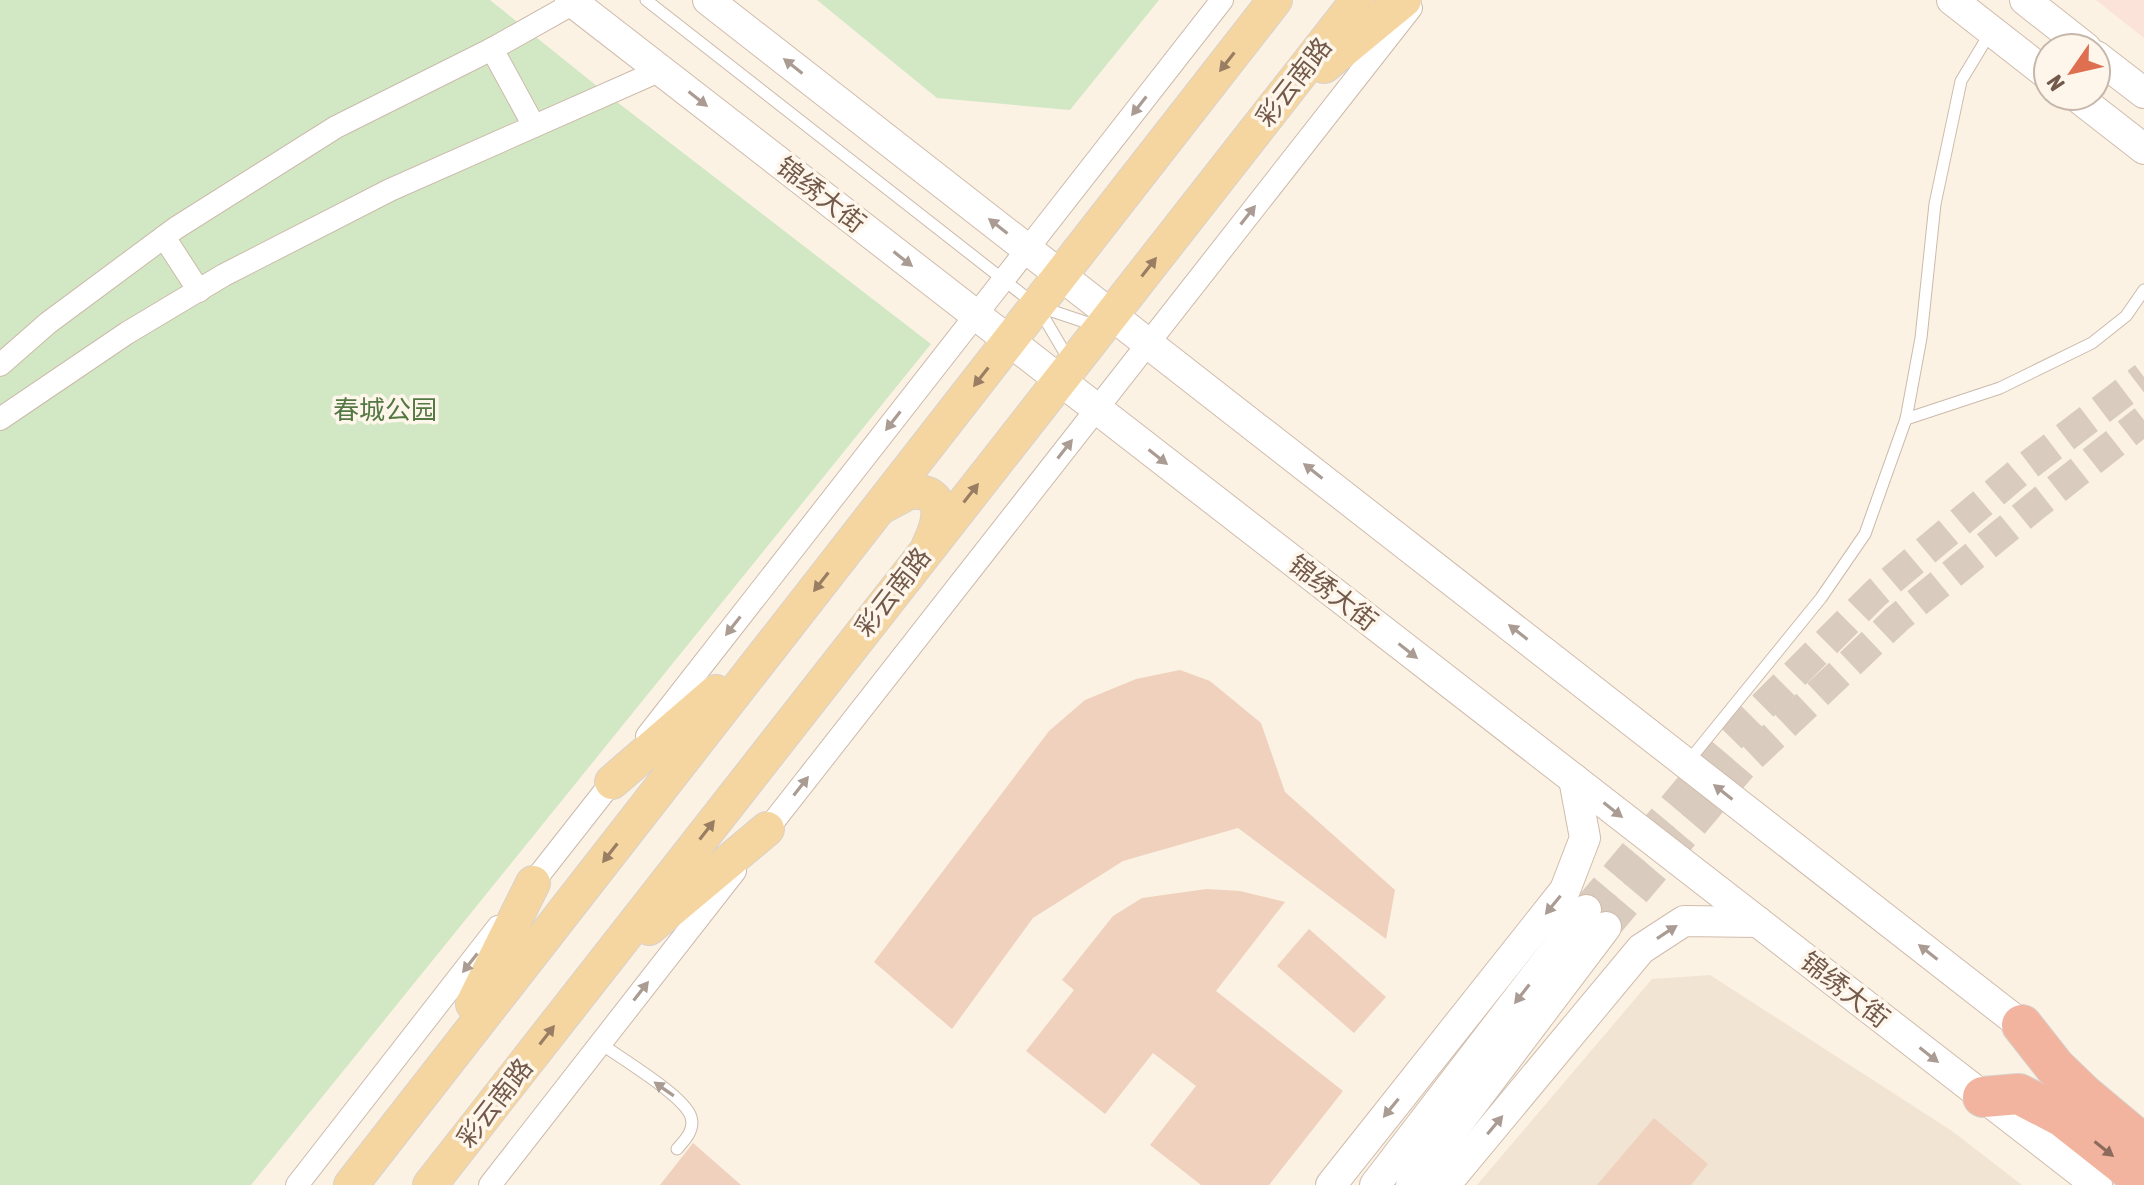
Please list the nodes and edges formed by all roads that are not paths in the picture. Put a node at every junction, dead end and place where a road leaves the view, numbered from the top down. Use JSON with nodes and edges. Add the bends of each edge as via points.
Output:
{"nodes":[{"id":1,"x":646,"y":0,"type":"edge"},
{"id":2,"x":708,"y":0,"type":"edge"},
{"id":3,"x":1222,"y":0,"type":"edge"},
{"id":4,"x":1275,"y":0,"type":"edge"},
{"id":5,"x":1358,"y":0,"type":"edge"},
{"id":6,"x":1404,"y":0,"type":"edge"},
{"id":7,"x":1417,"y":0,"type":"edge"},
{"id":8,"x":1952,"y":0,"type":"edge"},
{"id":9,"x":2025,"y":0,"type":"edge"},
{"id":10,"x":572,"y":1,"type":"edge"},
{"id":11,"x":1991,"y":31,"type":"junction"},
{"id":12,"x":2066,"y":32,"type":"edge"},
{"id":13,"x":492,"y":49,"type":"junction"},
{"id":14,"x":2032,"y":63,"type":"edge"},
{"id":15,"x":2112,"y":68,"type":"edge"},
{"id":16,"x":661,"y":70,"type":"junction"},
{"id":17,"x":2144,"y":93,"type":"edge"},
{"id":18,"x":1277,"y":104,"type":"junction"},
{"id":19,"x":2097,"y":112,"type":"edge"},
{"id":20,"x":534,"y":126,"type":"junction"},
{"id":21,"x":2144,"y":149,"type":"edge"},
{"id":22,"x":164,"y":237,"type":"junction"},
{"id":23,"x":1027,"y":249,"type":"junction"},
{"id":24,"x":1061,"y":275,"type":"junction"},
{"id":25,"x":1004,"y":280,"type":"junction"},
{"id":26,"x":2144,"y":290,"type":"edge"},
{"id":27,"x":199,"y":291,"type":"junction"},
{"id":28,"x":1037,"y":306,"type":"junction"},
{"id":29,"x":976,"y":315,"type":"junction"},
{"id":30,"x":1106,"y":320,"type":"junction"},
{"id":31,"x":1009,"y":341,"type":"junction"},
{"id":32,"x":1148,"y":342,"type":"junction"},
{"id":33,"x":0,"y":365,"type":"edge"},
{"id":34,"x":1066,"y":372,"type":"junction"},
{"id":35,"x":1097,"y":409,"type":"junction"},
{"id":36,"x":0,"y":419,"type":"edge"},
{"id":37,"x":1906,"y":419,"type":"junction"},
{"id":38,"x":879,"y":508,"type":"junction"},
{"id":39,"x":927,"y":549,"type":"junction"},
{"id":40,"x":774,"y":642,"type":"junction"},
{"id":41,"x":1686,"y":763,"type":"junction"},
{"id":42,"x":1574,"y":779,"type":"junction"},
{"id":43,"x":612,"y":782,"type":"junction"},
{"id":44,"x":767,"y":829,"type":"junction"},
{"id":45,"x":533,"y":883,"type":"junction"},
{"id":46,"x":1758,"y":922,"type":"junction"},
{"id":47,"x":597,"y":972,"type":"junction"},
{"id":48,"x":2022,"y":1025,"type":"junction"},
{"id":49,"x":600,"y":1043,"type":"junction"},
{"id":50,"x":440,"y":1070,"type":"junction"},
{"id":51,"x":1983,"y":1097,"type":"junction"},
{"id":52,"x":2073,"y":1106,"type":"junction"},
{"id":53,"x":2144,"y":1120,"type":"edge"},
{"id":54,"x":2144,"y":1145,"type":"edge"},
{"id":55,"x":677,"y":1149,"type":"dead end"},
{"id":56,"x":2144,"y":1181,"type":"edge"},
{"id":57,"x":297,"y":1185,"type":"edge"},
{"id":58,"x":351,"y":1185,"type":"edge"},
{"id":59,"x":430,"y":1185,"type":"edge"},
{"id":60,"x":490,"y":1185,"type":"edge"},
{"id":61,"x":1331,"y":1185,"type":"edge"},
{"id":62,"x":1375,"y":1185,"type":"edge"},
{"id":63,"x":1411,"y":1185,"type":"edge"},
{"id":64,"x":1445,"y":1185,"type":"edge"},
{"id":65,"x":2097,"y":1185,"type":"edge"}],
"edges":[{"from":1,"to":25,"type":"lane"},
{"from":23,"to":2,"type":"main road","one_way":true},
{"from":3,"to":23,"type":"street","one_way":true},
{"from":4,"to":24,"type":"main road","one_way":true},
{"from":5,"to":18,"type":"main road","name":"彩云南路"},
{"from":6,"to":18,"type":"main road"},
{"from":32,"to":7,"type":"street","one_way":true},
{"from":8,"to":11,"type":"main road"},
{"from":9,"to":12,"type":"main road"},
{"from":10,"to":13,"type":"street"},
{"from":10,"to":16,"type":"main road","name":"锦绣大街"},
{"from":11,"to":14,"type":"main road"},
{"from":11,"to":37,"type":"lane","via":[[1961,81],[1950,129]]},
{"from":13,"to":20,"type":"street"},
{"from":13,"to":22,"type":"street","via":[[336,127]]},
{"from":15,"to":17,"type":"main road"},
{"from":16,"to":20,"type":"street"},
{"from":16,"to":29,"type":"main road","name":"锦绣大街","one_way":true},
{"from":30,"to":18,"type":"main road","name":"彩云南路","one_way":true},
{"from":19,"to":21,"type":"main road"},
{"from":20,"to":27,"type":"street","via":[[390,190]]},
{"from":22,"to":27,"type":"street"},
{"from":22,"to":33,"type":"street"},
{"from":23,"to":24,"type":"main road"},
{"from":23,"to":25,"type":"street"},
{"from":24,"to":28,"type":"main road"},
{"from":24,"to":30,"type":"main road"},
{"from":25,"to":28,"type":"lane"},
{"from":25,"to":29,"type":"street"},
{"from":26,"to":37,"type":"lane","via":[[2126,316],[2092,343],[2000,388]]},
{"from":27,"to":36,"type":"street"},
{"from":28,"to":30,"type":"lane"},
{"from":28,"to":31,"type":"main road"},
{"from":28,"to":34,"type":"lane"},
{"from":29,"to":31,"type":"main road","name":"锦绣大街"},
{"from":29,"to":43,"type":"street","one_way":true},
{"from":30,"to":32,"type":"main road"},
{"from":30,"to":34,"type":"main road","name":"彩云南路"},
{"from":31,"to":34,"type":"main road","name":"锦绣大街"},
{"from":31,"to":38,"type":"main road","one_way":true},
{"from":32,"to":35,"type":"street"},
{"from":41,"to":32,"type":"main road","one_way":true},
{"from":34,"to":35,"type":"main road","name":"锦绣大街"},
{"from":39,"to":34,"type":"main road","name":"彩云南路","one_way":true},
{"from":35,"to":42,"type":"main road","name":"锦绣大街","one_way":true},
{"from":44,"to":35,"type":"street","one_way":true},
{"from":37,"to":41,"type":"lane","via":[[1865,534],[1821,598]]},
{"from":38,"to":39,"type":"main road","via":[[909,492],[929,496],[938,508],[939,523]]},
{"from":38,"to":40,"type":"main road","one_way":true},
{"from":47,"to":39,"type":"main road","name":"彩云南路","one_way":true},
{"from":40,"to":43,"type":"main road"},
{"from":40,"to":50,"type":"main road","one_way":true},
{"from":48,"to":41,"type":"main road","one_way":true},
{"from":42,"to":46,"type":"main road","name":"锦绣大街","one_way":true},
{"from":42,"to":61,"type":"main road","one_way":true,"via":[[1585,838],[1565,890]]},
{"from":43,"to":45,"type":"street"},
{"from":44,"to":47,"type":"main road"},
{"from":49,"to":44,"type":"street","one_way":true},
{"from":45,"to":50,"type":"main road"},
{"from":45,"to":57,"type":"street","one_way":true},
{"from":46,"to":51,"type":"main road","name":"锦绣大街","one_way":true},
{"from":64,"to":46,"type":"main road","one_way":true,"via":[[1641,949],[1684,921]]},
{"from":59,"to":47,"type":"main road","name":"彩云南路","one_way":true},
{"from":48,"to":52,"type":"highway","via":[[2055,1067]]},
{"from":48,"to":53,"type":"main road"},
{"from":55,"to":49,"type":"lane","one_way":true,"via":[[690,1133],[692,1119],[684,1103]]},
{"from":49,"to":60,"type":"street"},
{"from":50,"to":58,"type":"main road"},
{"from":51,"to":52,"type":"highway","via":[[2019,1094]]},
{"from":51,"to":65,"type":"main road","name":"锦绣大街"},
{"from":52,"to":54,"type":"highway"},
{"from":52,"to":56,"type":"highway","one_way":true},
{"from":63,"to":62,"type":"main road","one_way":true,"via":[[1596,918]]}]}
